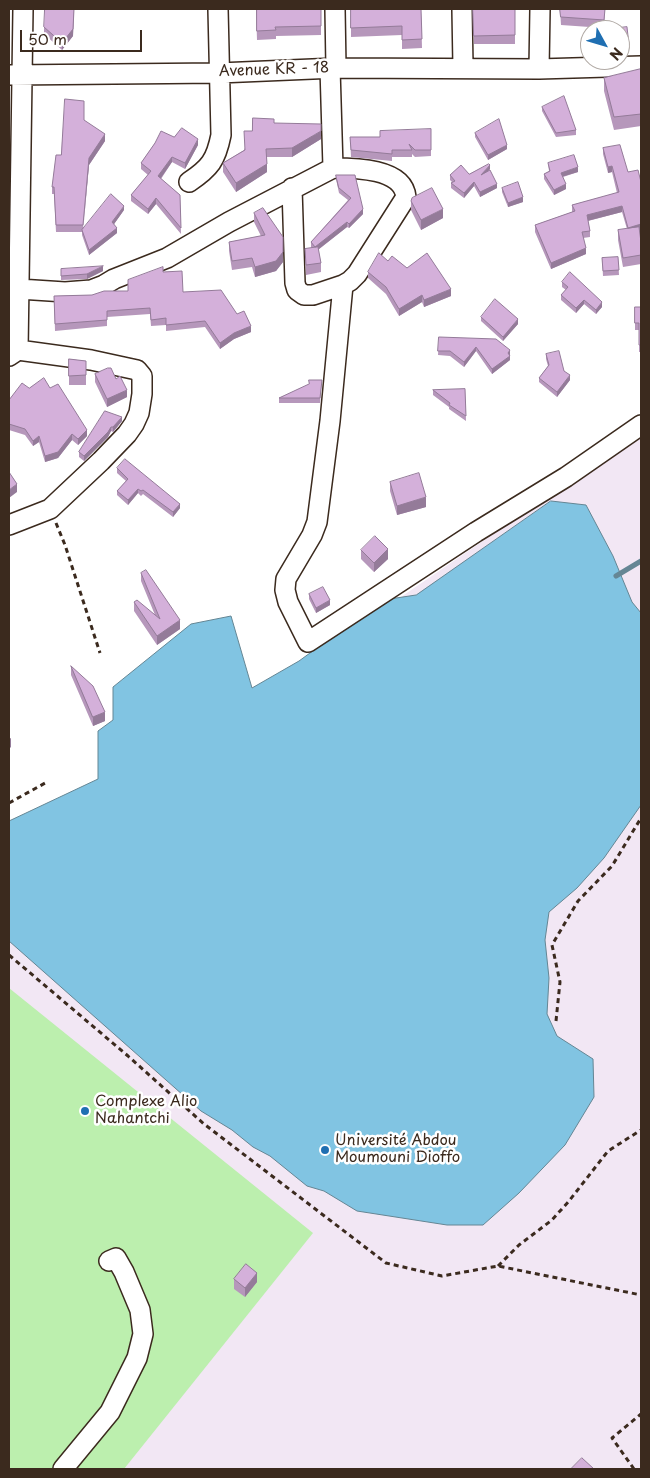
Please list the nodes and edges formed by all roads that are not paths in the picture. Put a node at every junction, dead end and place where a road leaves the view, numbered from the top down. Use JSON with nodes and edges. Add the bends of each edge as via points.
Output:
{"nodes":[{"id":1,"x":24,"y":9,"type":"edge"},
{"id":2,"x":218,"y":9,"type":"edge"},
{"id":3,"x":335,"y":9,"type":"edge"},
{"id":4,"x":462,"y":9,"type":"edge"},
{"id":5,"x":540,"y":9,"type":"edge"},
{"id":6,"x":641,"y":66,"type":"edge"},
{"id":7,"x":463,"y":67,"type":"junction"},
{"id":8,"x":333,"y":68,"type":"junction"},
{"id":9,"x":539,"y":69,"type":"junction"},
{"id":10,"x":219,"y":73,"type":"junction"},
{"id":11,"x":16,"y":75,"type":"edge"},
{"id":12,"x":333,"y":168,"type":"junction"},
{"id":13,"x":189,"y":182,"type":"dead end"},
{"id":14,"x":292,"y":188,"type":"junction"},
{"id":15,"x":343,"y":285,"type":"junction"},
{"id":16,"x":19,"y":289,"type":"junction"},
{"id":17,"x":14,"y":353,"type":"edge"},
{"id":18,"x":641,"y":425,"type":"edge"},
{"id":19,"x":9,"y":525,"type":"edge"},
{"id":20,"x":108,"y":1261,"type":"dead end"},
{"id":21,"x":62,"y":1469,"type":"edge"}],
"edges":[{"from":1,"to":11,"type":"street"},
{"from":2,"to":10,"type":"street"},
{"from":3,"to":8,"type":"street"},
{"from":4,"to":7,"type":"street"},
{"from":5,"to":9,"type":"street"},
{"from":6,"to":9,"type":"street","name":"Avenue KR - 18"},
{"from":7,"to":8,"type":"street","name":"Avenue KR - 18"},
{"from":7,"to":9,"type":"street","name":"Avenue KR - 18"},
{"from":8,"to":10,"type":"street","name":"Avenue KR - 18"},
{"from":8,"to":12,"type":"street"},
{"from":10,"to":11,"type":"street","name":"Avenue KR - 18"},
{"from":10,"to":13,"type":"street","via":[[221,135],[218,151],[202,174]]},
{"from":11,"to":16,"type":"street"},
{"from":12,"to":14,"type":"street"},
{"from":12,"to":15,"type":"street","via":[[363,169],[393,177],[404,189],[406,197],[357,274]]},
{"from":14,"to":15,"type":"street","via":[[297,290],[313,295]]},
{"from":14,"to":16,"type":"street","via":[[167,258],[98,288],[65,292]]},
{"from":15,"to":18,"type":"street","via":[[317,522],[286,585],[288,602],[308,642],[566,477]]},
{"from":16,"to":17,"type":"street"},
{"from":17,"to":19,"type":"street","via":[[91,360],[137,370],[142,376],[142,394],[134,424],[101,461],[50,508]]},
{"from":20,"to":21,"type":"street","via":[[116,1258],[124,1272],[140,1310],[143,1334],[137,1358],[110,1412]]}]}
